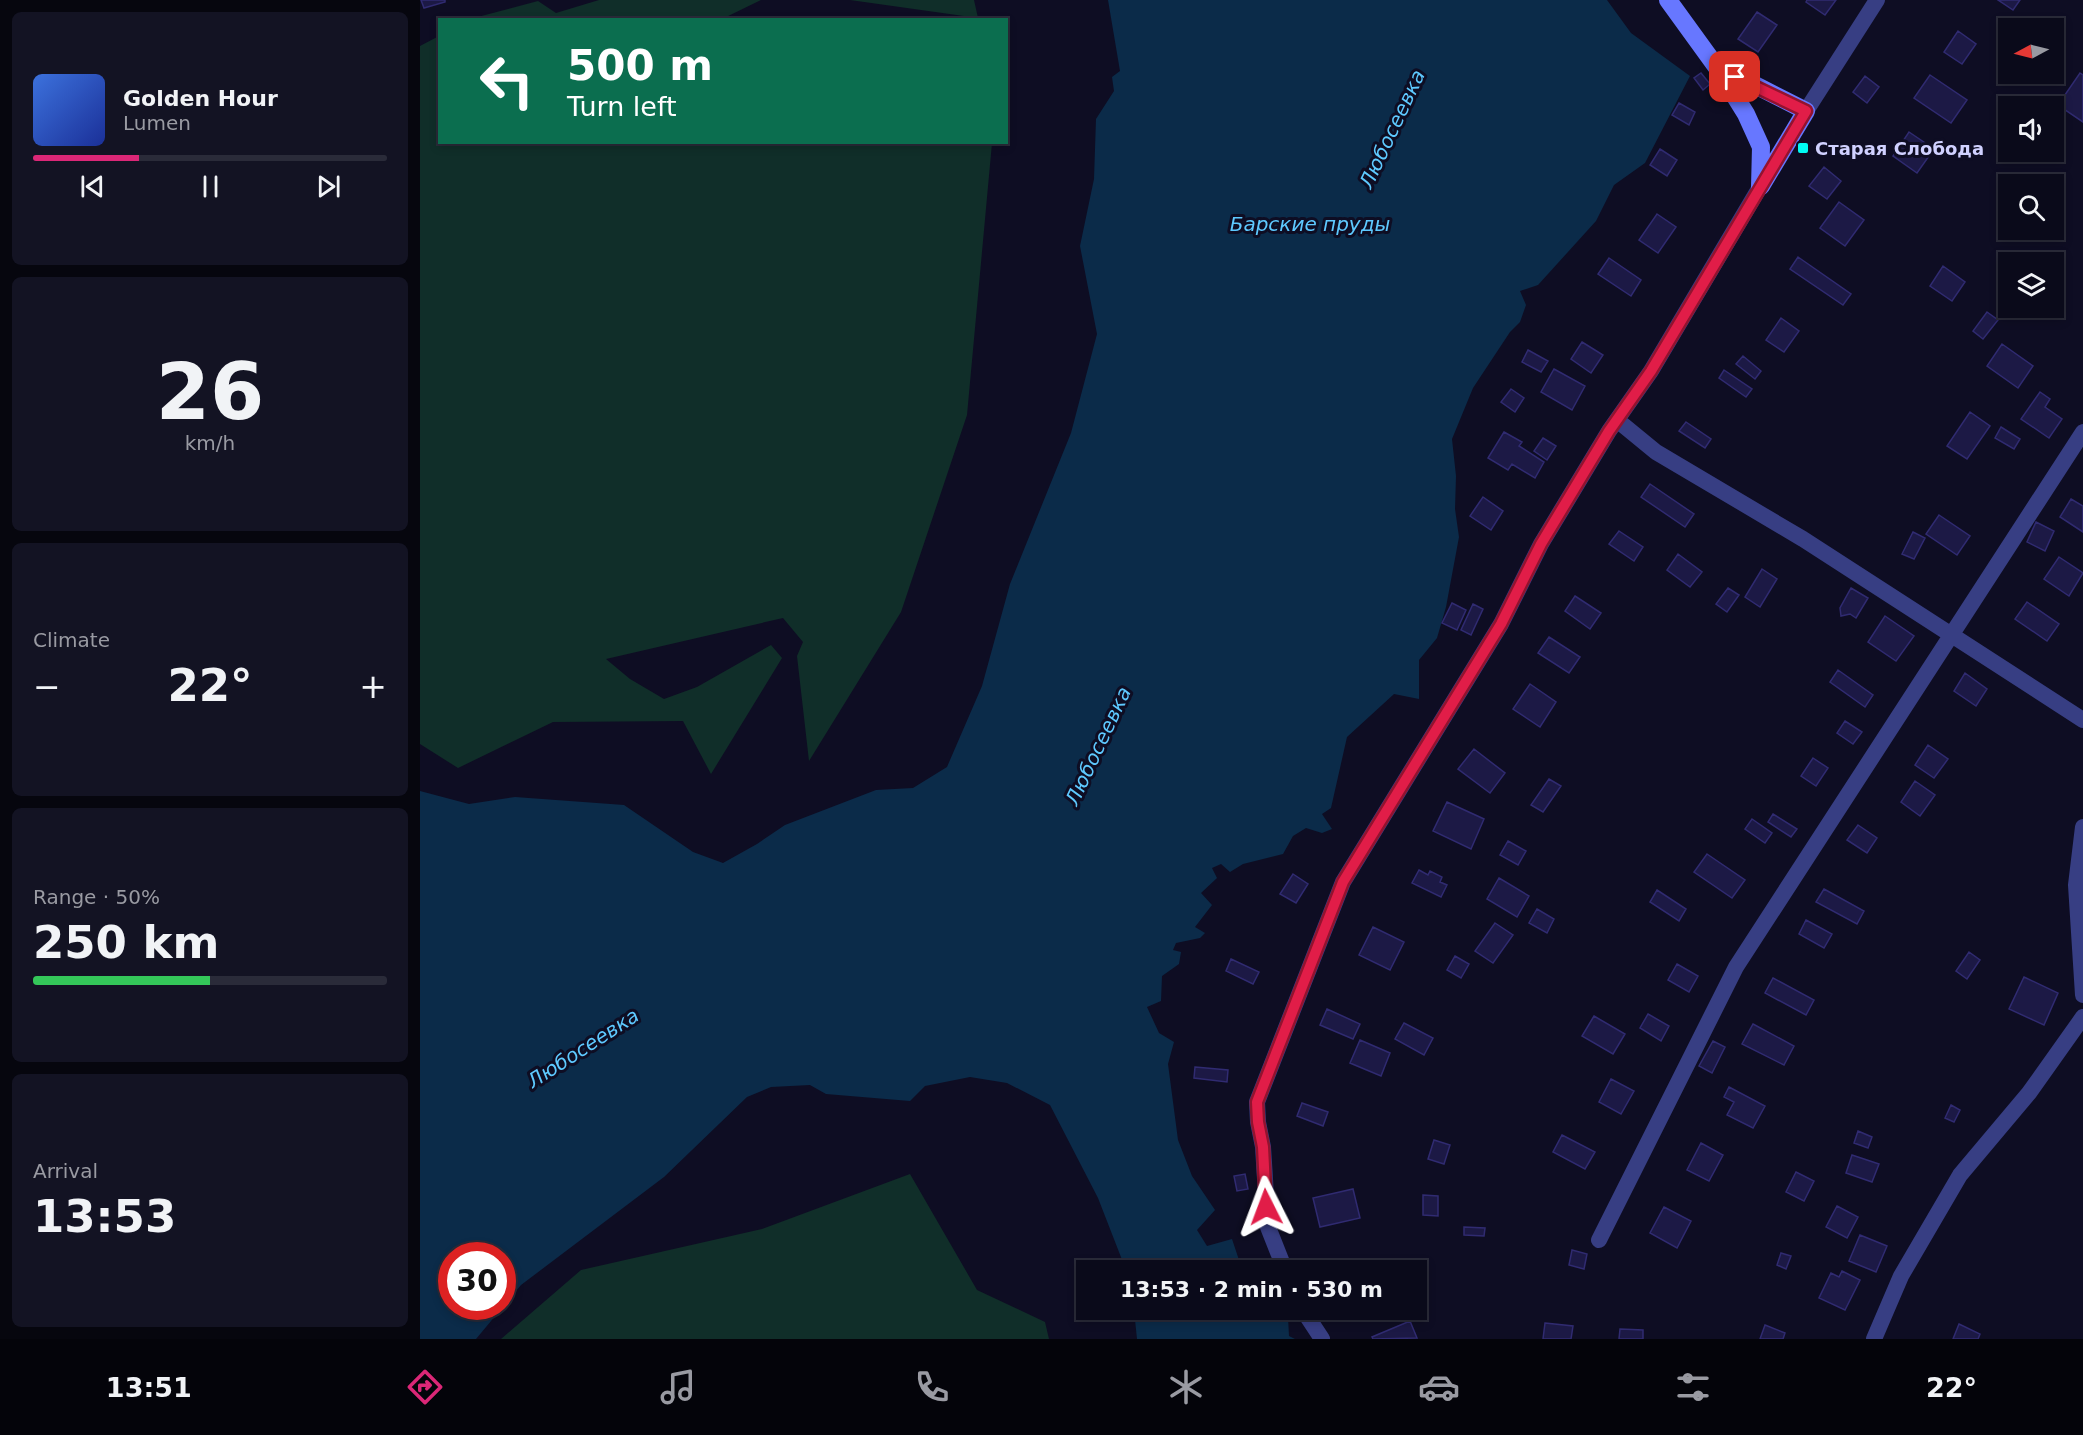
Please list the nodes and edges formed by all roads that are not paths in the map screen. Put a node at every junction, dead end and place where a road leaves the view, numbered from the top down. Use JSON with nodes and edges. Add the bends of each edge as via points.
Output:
{"nodes":[{"id":1,"x":1668,"y":0,"type":"edge"},
{"id":2,"x":1877,"y":0,"type":"edge"},
{"id":3,"x":1718,"y":69,"type":"junction"},
{"id":4,"x":1806,"y":111,"type":"junction"},
{"id":5,"x":1761,"y":147,"type":"junction"},
{"id":6,"x":1784,"y":148,"type":"junction"},
{"id":7,"x":1760,"y":187,"type":"junction"},
{"id":8,"x":1617,"y":420,"type":"junction"},
{"id":9,"x":2083,"y":432,"type":"edge"},
{"id":10,"x":1951,"y":633,"type":"junction"},
{"id":11,"x":2083,"y":720,"type":"edge"},
{"id":12,"x":2083,"y":827,"type":"edge"},
{"id":13,"x":2083,"y":995,"type":"edge"},
{"id":14,"x":2083,"y":1017,"type":"edge"},
{"id":15,"x":1599,"y":1240,"type":"dead end"},
{"id":16,"x":1281,"y":1260,"type":"edge"},
{"id":17,"x":1310,"y":1320,"type":"edge"},
{"id":18,"x":1322,"y":1339,"type":"edge"},
{"id":19,"x":1874,"y":1339,"type":"edge"}],
"edges":[{"from":1,"to":3,"type":"street"},
{"from":2,"to":4,"type":"street"},
{"from":3,"to":4,"type":"street"},
{"from":3,"to":5,"type":"street"},
{"from":4,"to":6,"type":"street"},
{"from":5,"to":6,"type":"street"},
{"from":5,"to":7,"type":"street"},
{"from":6,"to":7,"type":"street"},
{"from":7,"to":8,"type":"street","via":[[1651,371]]},
{"from":8,"to":10,"type":"street","via":[[1656,452],[1803,538]]},
{"from":8,"to":16,"type":"street","via":[[1541,544],[1501,624],[1343,882],[1257,1102],[1268,1227]]},
{"from":9,"to":10,"type":"street"},
{"from":10,"to":11,"type":"street"},
{"from":10,"to":15,"type":"street","via":[[1736,967]]},
{"from":12,"to":13,"type":"street","via":[[2076,885]]},
{"from":14,"to":19,"type":"street","via":[[2029,1093],[1960,1175],[1901,1276]]},
{"from":17,"to":18,"type":"street"}]}
